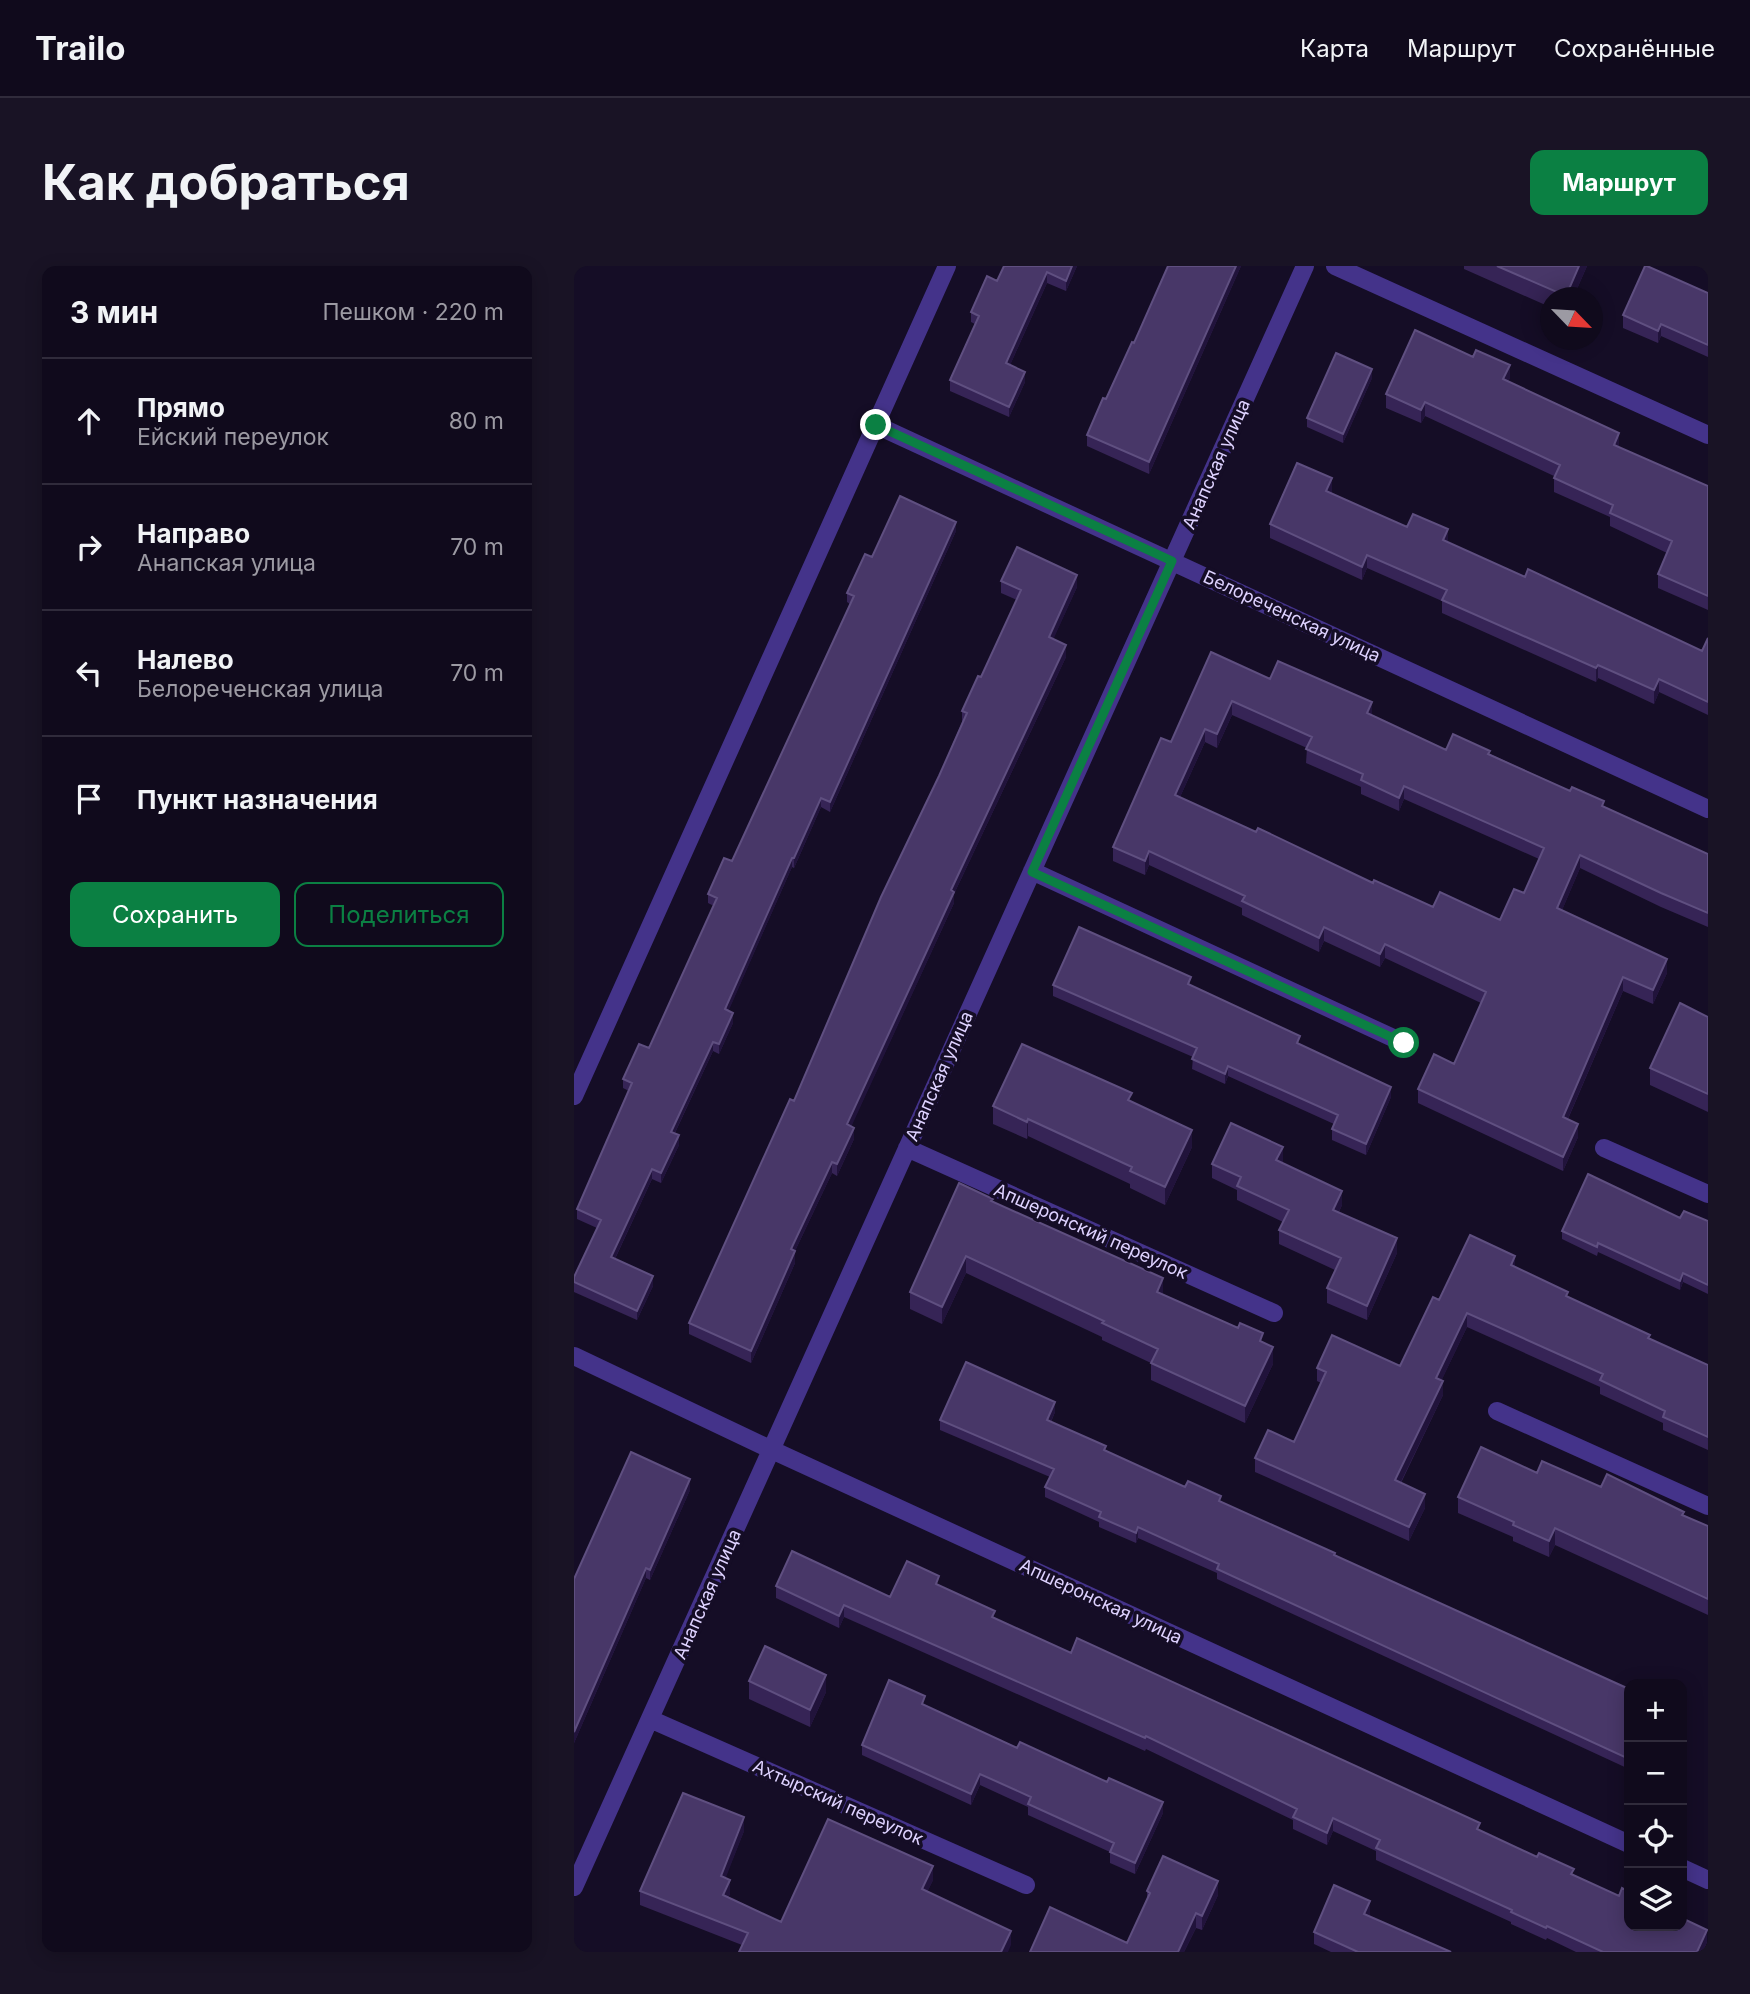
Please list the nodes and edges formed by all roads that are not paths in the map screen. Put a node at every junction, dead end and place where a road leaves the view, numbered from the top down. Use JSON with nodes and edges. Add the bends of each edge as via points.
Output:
{"nodes":[{"id":1,"x":947,"y":266,"type":"edge"},
{"id":2,"x":1305,"y":266,"type":"edge"},
{"id":3,"x":1335,"y":266,"type":"edge"},
{"id":4,"x":876,"y":425,"type":"junction"},
{"id":5,"x":1708,"y":435,"type":"edge"},
{"id":6,"x":1172,"y":561,"type":"junction"},
{"id":7,"x":1708,"y":809,"type":"edge"},
{"id":8,"x":1032,"y":872,"type":"junction"},
{"id":9,"x":1404,"y":1043,"type":"dead end"},
{"id":10,"x":574,"y":1096,"type":"edge"},
{"id":11,"x":907,"y":1148,"type":"junction"},
{"id":12,"x":1604,"y":1148,"type":"dead end"},
{"id":13,"x":1708,"y":1194,"type":"edge"},
{"id":14,"x":1274,"y":1313,"type":"dead end"},
{"id":15,"x":574,"y":1356,"type":"edge"},
{"id":16,"x":1497,"y":1411,"type":"dead end"},
{"id":17,"x":772,"y":1450,"type":"junction"},
{"id":18,"x":1708,"y":1506,"type":"edge"},
{"id":19,"x":650,"y":1719,"type":"junction"},
{"id":20,"x":1624,"y":1842,"type":"edge"},
{"id":21,"x":1687,"y":1870,"type":"edge"},
{"id":22,"x":1708,"y":1880,"type":"edge"},
{"id":23,"x":1026,"y":1885,"type":"dead end"},
{"id":24,"x":574,"y":1887,"type":"edge"}],
"edges":[{"from":1,"to":4,"type":"street"},
{"from":2,"to":6,"type":"street","name":"Анапская улица"},
{"from":3,"to":5,"type":"street"},
{"from":4,"to":6,"type":"street","name":"Белореченская улица"},
{"from":4,"to":10,"type":"street"},
{"from":6,"to":7,"type":"street","name":"Белореченская улица"},
{"from":6,"to":8,"type":"street","name":"Анапская улица"},
{"from":8,"to":9,"type":"street"},
{"from":8,"to":11,"type":"street","name":"Анапская улица"},
{"from":11,"to":14,"type":"street","name":"Апшеронский переулок"},
{"from":11,"to":17,"type":"street","name":"Анапская улица"},
{"from":12,"to":13,"type":"street"},
{"from":15,"to":17,"type":"street","name":"Апшеронская улица"},
{"from":16,"to":18,"type":"street"},
{"from":17,"to":19,"type":"street","name":"Анапская улица"},
{"from":17,"to":20,"type":"street","name":"Апшеронская улица"},
{"from":19,"to":23,"type":"street","name":"Ахтырский переулок"},
{"from":19,"to":24,"type":"street","name":"Анапская улица"},
{"from":21,"to":22,"type":"street"}]}
